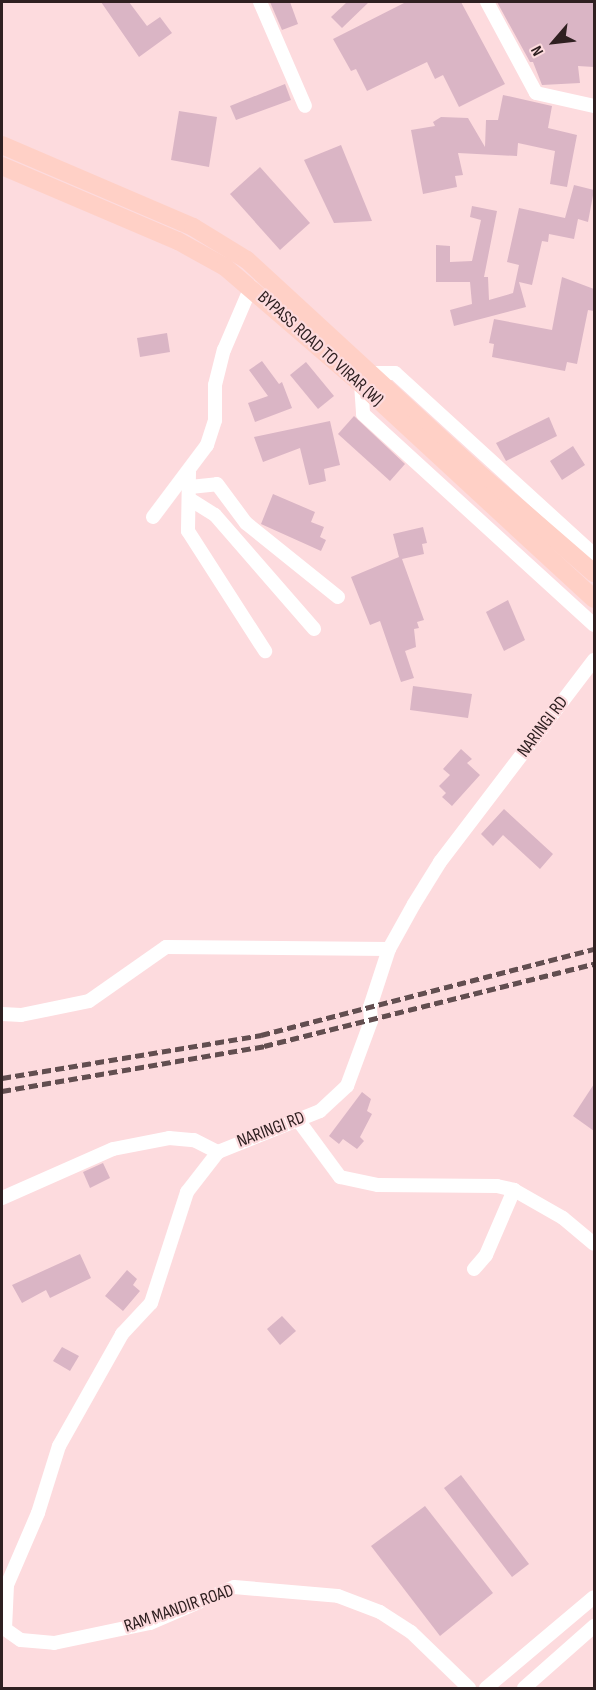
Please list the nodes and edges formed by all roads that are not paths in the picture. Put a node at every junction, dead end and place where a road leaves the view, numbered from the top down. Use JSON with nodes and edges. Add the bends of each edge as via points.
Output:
{"nodes":[{"id":1,"x":260,"y":2,"type":"edge"},
{"id":2,"x":487,"y":2,"type":"edge"},
{"id":3,"x":305,"y":106,"type":"dead end"},
{"id":4,"x":594,"y":106,"type":"edge"},
{"id":5,"x":2,"y":145,"type":"edge"},
{"id":6,"x":2,"y":166,"type":"edge"},
{"id":7,"x":251,"y":287,"type":"junction"},
{"id":8,"x":366,"y":379,"type":"junction"},
{"id":9,"x":401,"y":411,"type":"junction"},
{"id":10,"x":189,"y":472,"type":"junction"},
{"id":11,"x":190,"y":493,"type":"junction"},
{"id":12,"x":153,"y":517,"type":"dead end"},
{"id":13,"x":594,"y":555,"type":"edge"},
{"id":14,"x":594,"y":573,"type":"edge"},
{"id":15,"x":338,"y":597,"type":"dead end"},
{"id":16,"x":594,"y":599,"type":"edge"},
{"id":17,"x":594,"y":625,"type":"edge"},
{"id":18,"x":314,"y":629,"type":"dead end"},
{"id":19,"x":265,"y":651,"type":"dead end"},
{"id":20,"x":594,"y":660,"type":"edge"},
{"id":21,"x":389,"y":949,"type":"junction"},
{"id":22,"x":2,"y":1014,"type":"edge"},
{"id":23,"x":298,"y":1120,"type":"junction"},
{"id":24,"x":218,"y":1152,"type":"junction"},
{"id":25,"x":514,"y":1190,"type":"junction"},
{"id":26,"x":2,"y":1198,"type":"edge"},
{"id":27,"x":594,"y":1244,"type":"edge"},
{"id":28,"x":474,"y":1269,"type":"dead end"},
{"id":29,"x":594,"y":1598,"type":"edge"},
{"id":30,"x":594,"y":1626,"type":"edge"},
{"id":31,"x":3,"y":1630,"type":"edge"},
{"id":32,"x":469,"y":1689,"type":"edge"},
{"id":33,"x":486,"y":1689,"type":"edge"},
{"id":34,"x":524,"y":1689,"type":"edge"}],
"edges":[{"from":1,"to":3,"type":"street"},
{"from":2,"to":4,"type":"street","via":[[536,93]]},
{"from":5,"to":8,"type":"main road","via":[[116,192],[222,243],[247,260]]},
{"from":6,"to":7,"type":"main road","name":"BYPASS ROAD TO VIRAR (W)","via":[[178,241],[225,267]]},
{"from":7,"to":8,"type":"main road","name":"BYPASS ROAD TO VIRAR (W)"},
{"from":7,"to":10,"type":"street","via":[[224,350],[215,385],[215,420],[207,445]]},
{"from":8,"to":9,"type":"main road"},
{"from":8,"to":13,"type":"street","via":[[395,373]]},
{"from":8,"to":17,"type":"street","via":[[363,414]]},
{"from":9,"to":14,"type":"main road"},
{"from":9,"to":16,"type":"main road","name":"BYPASS ROAD TO VIRAR (W)"},
{"from":10,"to":11,"type":"street"},
{"from":10,"to":12,"type":"street"},
{"from":11,"to":15,"type":"street","via":[[217,484],[246,523]]},
{"from":11,"to":18,"type":"street","via":[[215,515]]},
{"from":11,"to":19,"type":"street","via":[[188,531]]},
{"from":20,"to":21,"type":"street","name":"NARINGI RD","via":[[440,862]]},
{"from":21,"to":22,"type":"street","via":[[166,946],[89,1001],[21,1015]]},
{"from":21,"to":23,"type":"street","name":"NARINGI RD","via":[[370,1007],[371,1021],[347,1086],[320,1111]]},
{"from":23,"to":24,"type":"street","name":"NARINGI RD"},
{"from":23,"to":25,"type":"street","via":[[329,1167],[354,1182],[478,1184]]},
{"from":24,"to":26,"type":"street","via":[[194,1140],[169,1138],[113,1149]]},
{"from":24,"to":31,"type":"street","name":"NARINGI RD","via":[[187,1192],[151,1303],[122,1334],[59,1446],[38,1513],[7,1585]]},
{"from":25,"to":27,"type":"street","via":[[563,1218]]},
{"from":25,"to":28,"type":"street","via":[[486,1255]]},
{"from":29,"to":33,"type":"street"},
{"from":30,"to":34,"type":"street"},
{"from":31,"to":32,"type":"street","name":"RAM MANDIR ROAD","via":[[21,1640],[54,1643],[150,1623],[234,1587],[338,1596],[380,1612],[411,1632]]}]}
